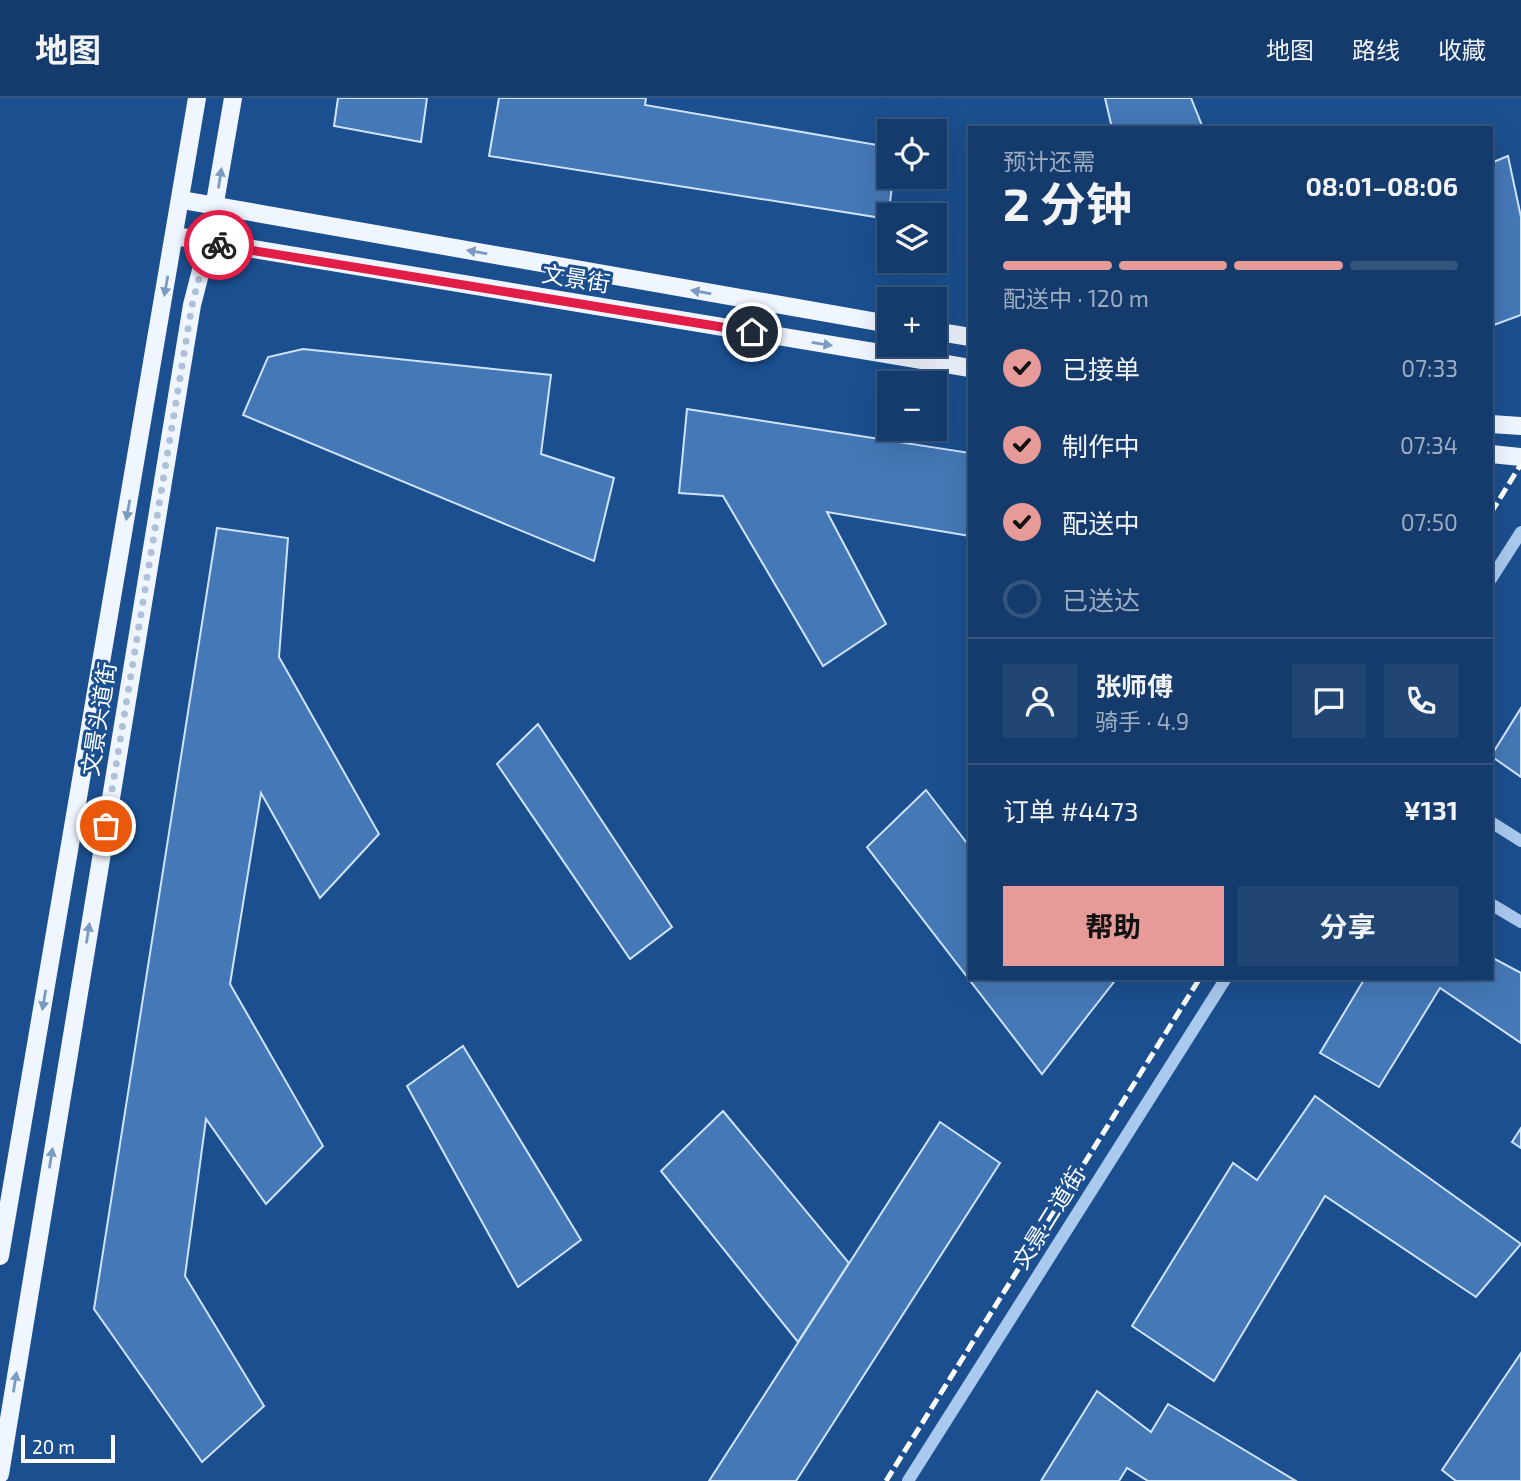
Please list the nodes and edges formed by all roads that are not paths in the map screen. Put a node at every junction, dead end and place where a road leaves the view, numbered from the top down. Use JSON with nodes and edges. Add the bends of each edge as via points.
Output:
{"nodes":[{"id":1,"x":197,"y":98,"type":"edge"},
{"id":2,"x":233,"y":98,"type":"edge"},
{"id":3,"x":182,"y":200,"type":"junction"},
{"id":4,"x":215,"y":205,"type":"junction"},
{"id":5,"x":174,"y":236,"type":"junction"},
{"id":6,"x":208,"y":243,"type":"junction"},
{"id":7,"x":877,"y":322,"type":"edge"},
{"id":8,"x":947,"y":333,"type":"edge"},
{"id":9,"x":968,"y":337,"type":"edge"},
{"id":10,"x":968,"y":368,"type":"edge"},
{"id":11,"x":1493,"y":424,"type":"edge"},
{"id":12,"x":1521,"y":426,"type":"edge"},
{"id":13,"x":1493,"y":454,"type":"edge"},
{"id":14,"x":1521,"y":457,"type":"edge"},
{"id":15,"x":1521,"y":532,"type":"edge"},
{"id":16,"x":1493,"y":576,"type":"edge"},
{"id":17,"x":1493,"y":823,"type":"edge"},
{"id":18,"x":1521,"y":841,"type":"edge"},
{"id":19,"x":1493,"y":905,"type":"edge"},
{"id":20,"x":1521,"y":922,"type":"edge"},
{"id":21,"x":1225,"y":980,"type":"edge"},
{"id":22,"x":0,"y":1256,"type":"edge"},
{"id":23,"x":0,"y":1474,"type":"edge"},
{"id":24,"x":908,"y":1481,"type":"edge"}],
"edges":[{"from":1,"to":3,"type":"main road","name":"文景头道街"},
{"from":4,"to":2,"type":"main road","name":"文景头道街","one_way":true},
{"from":3,"to":4,"type":"main road","name":"文景街"},
{"from":3,"to":5,"type":"main road","name":"文景头道街"},
{"from":4,"to":6,"type":"main road","name":"文景头道街"},
{"from":7,"to":4,"type":"main road","name":"文景街","one_way":true},
{"from":5,"to":6,"type":"main road","name":"文景街"},
{"from":5,"to":22,"type":"main road","name":"文景头道街","one_way":true},
{"from":6,"to":10,"type":"main road","name":"文景街","one_way":true},
{"from":23,"to":6,"type":"main road","name":"文景头道街","one_way":true,"via":[[192,305]]},
{"from":8,"to":9,"type":"main road"},
{"from":11,"to":12,"type":"main road"},
{"from":13,"to":14,"type":"main road"},
{"from":15,"to":16,"type":"street"},
{"from":17,"to":18,"type":"street"},
{"from":19,"to":20,"type":"street"},
{"from":21,"to":24,"type":"street","name":"文景二道街"}]}
